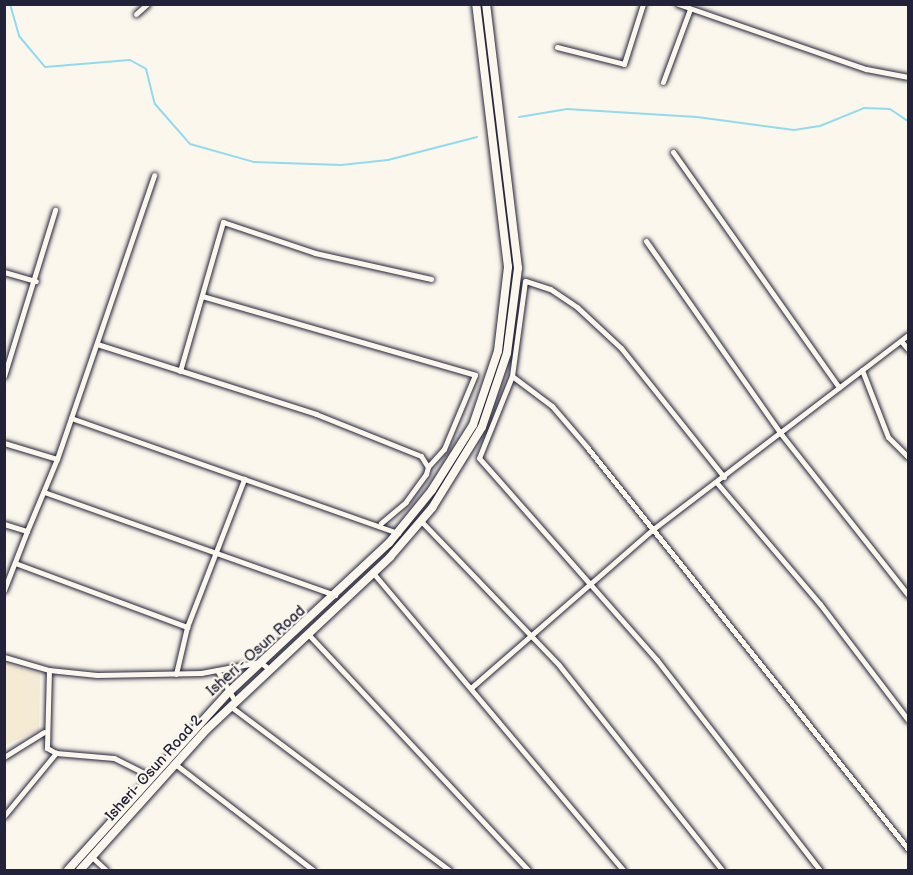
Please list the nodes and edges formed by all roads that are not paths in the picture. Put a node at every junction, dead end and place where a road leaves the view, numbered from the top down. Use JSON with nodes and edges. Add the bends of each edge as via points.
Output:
{"nodes":[{"id":1,"x":147,"y":4,"type":"edge"},
{"id":2,"x":476,"y":4,"type":"edge"},
{"id":3,"x":486,"y":4,"type":"edge"},
{"id":4,"x":643,"y":4,"type":"edge"},
{"id":5,"x":678,"y":4,"type":"edge"},
{"id":6,"x":690,"y":9,"type":"junction"},
{"id":7,"x":136,"y":14,"type":"dead end"},
{"id":8,"x":557,"y":47,"type":"dead end"},
{"id":9,"x":909,"y":77,"type":"edge"},
{"id":10,"x":663,"y":82,"type":"dead end"},
{"id":11,"x":673,"y":152,"type":"dead end"},
{"id":12,"x":154,"y":175,"type":"dead end"},
{"id":13,"x":55,"y":210,"type":"dead end"},
{"id":14,"x":646,"y":241,"type":"dead end"},
{"id":15,"x":4,"y":272,"type":"edge"},
{"id":16,"x":431,"y":279,"type":"dead end"},
{"id":17,"x":36,"y":280,"type":"junction"},
{"id":18,"x":202,"y":296,"type":"junction"},
{"id":19,"x":909,"y":334,"type":"edge"},
{"id":20,"x":901,"y":341,"type":"junction"},
{"id":21,"x":98,"y":344,"type":"junction"},
{"id":22,"x":909,"y":349,"type":"edge"},
{"id":23,"x":8,"y":358,"type":"edge"},
{"id":24,"x":862,"y":370,"type":"junction"},
{"id":25,"x":180,"y":371,"type":"junction"},
{"id":26,"x":4,"y":376,"type":"edge"},
{"id":27,"x":512,"y":376,"type":"junction"},
{"id":28,"x":839,"y":387,"type":"junction"},
{"id":29,"x":72,"y":418,"type":"junction"},
{"id":30,"x":781,"y":434,"type":"junction"},
{"id":31,"x":4,"y":443,"type":"edge"},
{"id":32,"x":909,"y":457,"type":"edge"},
{"id":33,"x":57,"y":459,"type":"junction"},
{"id":34,"x":428,"y":467,"type":"junction"},
{"id":35,"x":724,"y":477,"type":"junction"},
{"id":36,"x":244,"y":479,"type":"junction"},
{"id":37,"x":717,"y":483,"type":"junction"},
{"id":38,"x":44,"y":492,"type":"junction"},
{"id":39,"x":421,"y":521,"type":"junction"},
{"id":40,"x":381,"y":523,"type":"junction"},
{"id":41,"x":4,"y":524,"type":"edge"},
{"id":42,"x":652,"y":530,"type":"junction"},
{"id":43,"x":27,"y":531,"type":"junction"},
{"id":44,"x":398,"y":533,"type":"junction"},
{"id":45,"x":213,"y":551,"type":"junction"},
{"id":46,"x":15,"y":563,"type":"junction"},
{"id":47,"x":374,"y":574,"type":"junction"},
{"id":48,"x":591,"y":582,"type":"junction"},
{"id":49,"x":4,"y":590,"type":"edge"},
{"id":50,"x":909,"y":595,"type":"edge"},
{"id":51,"x":336,"y":596,"type":"junction"},
{"id":52,"x":186,"y":627,"type":"junction"},
{"id":53,"x":309,"y":634,"type":"junction"},
{"id":54,"x":529,"y":634,"type":"junction"},
{"id":55,"x":4,"y":657,"type":"edge"},
{"id":56,"x":261,"y":662,"type":"junction"},
{"id":57,"x":269,"y":669,"type":"junction"},
{"id":58,"x":49,"y":670,"type":"junction"},
{"id":59,"x":217,"y":670,"type":"junction"},
{"id":60,"x":176,"y":674,"type":"junction"},
{"id":61,"x":472,"y":687,"type":"junction"},
{"id":62,"x":229,"y":692,"type":"junction"},
{"id":63,"x":232,"y":704,"type":"junction"},
{"id":64,"x":909,"y":720,"type":"edge"},
{"id":65,"x":44,"y":732,"type":"junction"},
{"id":66,"x":56,"y":753,"type":"junction"},
{"id":67,"x":4,"y":757,"type":"edge"},
{"id":68,"x":175,"y":764,"type":"junction"},
{"id":69,"x":152,"y":777,"type":"junction"},
{"id":70,"x":4,"y":816,"type":"edge"},
{"id":71,"x":909,"y":849,"type":"edge"},
{"id":72,"x":92,"y":857,"type":"junction"},
{"id":73,"x":68,"y":870,"type":"edge"},
{"id":74,"x":80,"y":870,"type":"edge"},
{"id":75,"x":106,"y":870,"type":"edge"},
{"id":76,"x":313,"y":870,"type":"edge"},
{"id":77,"x":449,"y":870,"type":"edge"},
{"id":78,"x":528,"y":870,"type":"edge"},
{"id":79,"x":623,"y":870,"type":"edge"},
{"id":80,"x":722,"y":870,"type":"edge"},
{"id":81,"x":820,"y":870,"type":"edge"}],
"edges":[{"from":1,"to":7,"type":"street"},
{"from":2,"to":44,"type":"main road","name":"Isheri - Osun Road","via":[[508,267],[490,380],[458,449]]},
{"from":3,"to":39,"type":"main road","name":"Isheri- Osun Road 2","via":[[518,267],[502,373],[470,451]]},
{"from":4,"to":8,"type":"street","via":[[624,64],[601,62]]},
{"from":5,"to":6,"type":"street"},
{"from":6,"to":9,"type":"street","via":[[866,69]]},
{"from":6,"to":10,"type":"street"},
{"from":11,"to":28,"type":"street"},
{"from":12,"to":21,"type":"street"},
{"from":13,"to":17,"type":"street"},
{"from":14,"to":30,"type":"street"},
{"from":15,"to":17,"type":"street"},
{"from":16,"to":18,"type":"street","via":[[315,252],[225,222]]},
{"from":17,"to":23,"type":"street"},
{"from":18,"to":25,"type":"street"},
{"from":18,"to":34,"type":"street","via":[[475,375],[444,449]]},
{"from":19,"to":20,"type":"street"},
{"from":20,"to":22,"type":"street"},
{"from":20,"to":24,"type":"street"},
{"from":21,"to":25,"type":"street"},
{"from":21,"to":29,"type":"street"},
{"from":23,"to":26,"type":"street"},
{"from":24,"to":28,"type":"street"},
{"from":24,"to":32,"type":"street","via":[[888,437]]},
{"from":25,"to":34,"type":"street","via":[[390,442],[421,456]]},
{"from":27,"to":35,"type":"street","via":[[525,282],[550,289],[577,307],[621,348]]},
{"from":27,"to":42,"type":"street","via":[[552,406]]},
{"from":27,"to":48,"type":"street","via":[[478,458]]},
{"from":28,"to":30,"type":"street"},
{"from":29,"to":33,"type":"street"},
{"from":29,"to":36,"type":"street"},
{"from":30,"to":35,"type":"street"},
{"from":30,"to":50,"type":"street"},
{"from":31,"to":33,"type":"street"},
{"from":33,"to":38,"type":"street"},
{"from":34,"to":40,"type":"street","via":[[414,492]]},
{"from":35,"to":37,"type":"street"},
{"from":36,"to":40,"type":"street"},
{"from":36,"to":45,"type":"street"},
{"from":37,"to":42,"type":"street"},
{"from":37,"to":64,"type":"street","via":[[820,604]]},
{"from":38,"to":43,"type":"street"},
{"from":38,"to":45,"type":"street"},
{"from":39,"to":47,"type":"main road","name":"Isheri- Osun Road 2"},
{"from":39,"to":54,"type":"street"},
{"from":40,"to":44,"type":"street"},
{"from":41,"to":43,"type":"street"},
{"from":42,"to":48,"type":"street"},
{"from":42,"to":71,"type":"street"},
{"from":43,"to":46,"type":"street"},
{"from":44,"to":51,"type":"main road","name":"Isheri - Osun Road"},
{"from":45,"to":51,"type":"street"},
{"from":45,"to":52,"type":"street"},
{"from":46,"to":49,"type":"street"},
{"from":46,"to":52,"type":"street"},
{"from":47,"to":53,"type":"main road","name":"Isheri- Osun Road 2"},
{"from":47,"to":61,"type":"street"},
{"from":48,"to":54,"type":"street"},
{"from":48,"to":81,"type":"street"},
{"from":51,"to":56,"type":"main road","name":"Isheri - Osun Road"},
{"from":52,"to":60,"type":"street"},
{"from":53,"to":57,"type":"main road","name":"Isheri- Osun Road 2"},
{"from":53,"to":78,"type":"street"},
{"from":54,"to":61,"type":"street"},
{"from":54,"to":80,"type":"street","via":[[559,665]]},
{"from":55,"to":58,"type":"street"},
{"from":56,"to":57,"type":"street"},
{"from":56,"to":59,"type":"street"},
{"from":56,"to":62,"type":"main road","name":"Isheri - Osun Road"},
{"from":57,"to":63,"type":"main road","name":"Isheri- Osun Road 2"},
{"from":58,"to":60,"type":"street","via":[[97,675]]},
{"from":58,"to":65,"type":"street"},
{"from":59,"to":60,"type":"street"},
{"from":59,"to":62,"type":"street"},
{"from":61,"to":79,"type":"street"},
{"from":62,"to":63,"type":"street"},
{"from":62,"to":69,"type":"main road","name":"Isheri - Osun Road"},
{"from":63,"to":68,"type":"main road","name":"Isheri- Osun Road 2"},
{"from":63,"to":77,"type":"street"},
{"from":65,"to":66,"type":"street","via":[[47,748]]},
{"from":65,"to":67,"type":"street"},
{"from":66,"to":69,"type":"street","via":[[114,758]]},
{"from":66,"to":70,"type":"street"},
{"from":68,"to":72,"type":"main road","name":"Isheri- Osun Road 2"},
{"from":68,"to":76,"type":"street"},
{"from":69,"to":73,"type":"main road","name":"Isheri - Osun Road"},
{"from":72,"to":74,"type":"main road","name":"Isheri- Osun Road 2"},
{"from":72,"to":75,"type":"street"}]}
